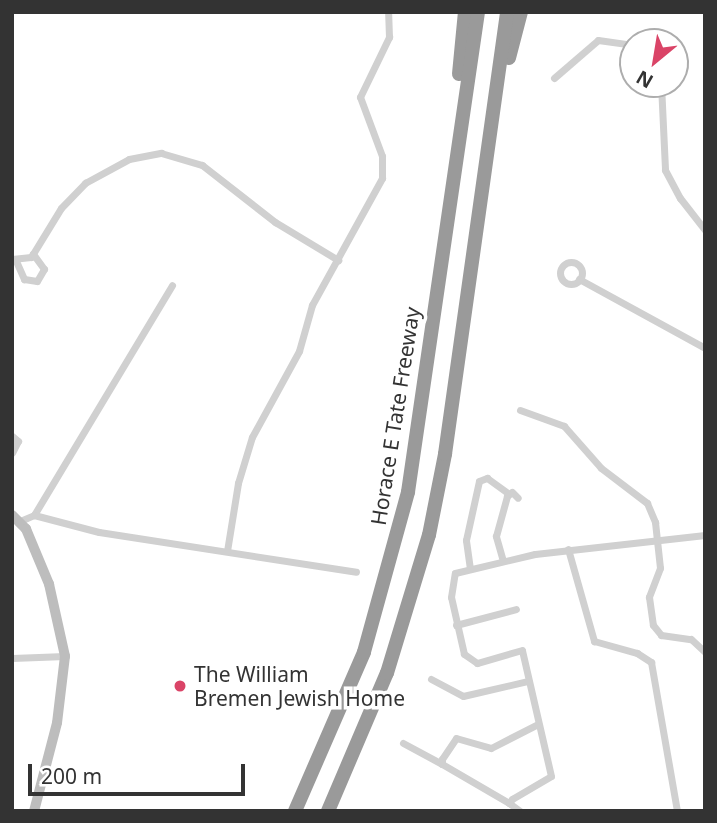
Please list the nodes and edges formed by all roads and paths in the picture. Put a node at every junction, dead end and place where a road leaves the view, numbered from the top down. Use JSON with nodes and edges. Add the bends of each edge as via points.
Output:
{"nodes":[{"id":1,"x":388,"y":12,"type":"edge"},
{"id":2,"x":465,"y":12,"type":"edge"},
{"id":3,"x":478,"y":12,"type":"edge"},
{"id":4,"x":508,"y":12,"type":"edge"},
{"id":5,"x":521,"y":12,"type":"edge"},
{"id":6,"x":619,"y":43,"type":"edge"},
{"id":7,"x":554,"y":78,"type":"dead end"},
{"id":8,"x":662,"y":98,"type":"edge"},
{"id":9,"x":496,"y":100,"type":"junction"},
{"id":10,"x":457,"y":132,"type":"junction"},
{"id":11,"x":705,"y":230,"type":"edge"},
{"id":12,"x":33,"y":254,"type":"junction"},
{"id":13,"x":14,"y":260,"type":"edge"},
{"id":14,"x":338,"y":260,"type":"junction"},
{"id":15,"x":579,"y":279,"type":"dead end"},
{"id":16,"x":172,"y":285,"type":"dead end"},
{"id":17,"x":705,"y":348,"type":"edge"},
{"id":18,"x":520,"y":410,"type":"dead end"},
{"id":19,"x":12,"y":436,"type":"edge"},
{"id":20,"x":12,"y":453,"type":"edge"},
{"id":21,"x":508,"y":493,"type":"junction"},
{"id":22,"x":518,"y":498,"type":"dead end"},
{"id":23,"x":34,"y":515,"type":"junction"},
{"id":24,"x":16,"y":518,"type":"edge"},
{"id":25,"x":705,"y":535,"type":"edge"},
{"id":26,"x":656,"y":541,"type":"junction"},
{"id":27,"x":568,"y":549,"type":"junction"},
{"id":28,"x":227,"y":551,"type":"junction"},
{"id":29,"x":503,"y":561,"type":"junction"},
{"id":30,"x":470,"y":569,"type":"junction"},
{"id":31,"x":356,"y":572,"type":"dead end"},
{"id":32,"x":516,"y":608,"type":"dead end"},
{"id":33,"x":456,"y":625,"type":"junction"},
{"id":34,"x":705,"y":652,"type":"edge"},
{"id":35,"x":65,"y":656,"type":"junction"},
{"id":36,"x":12,"y":658,"type":"edge"},
{"id":37,"x":430,"y":679,"type":"dead end"},
{"id":38,"x":528,"y":681,"type":"junction"},
{"id":39,"x":538,"y":724,"type":"junction"},
{"id":40,"x":402,"y":743,"type":"dead end"},
{"id":41,"x":442,"y":764,"type":"junction"},
{"id":42,"x":509,"y":803,"type":"junction"},
{"id":43,"x":34,"y":811,"type":"edge"},
{"id":44,"x":295,"y":811,"type":"edge"},
{"id":45,"x":328,"y":811,"type":"edge"},
{"id":46,"x":520,"y":811,"type":"edge"},
{"id":47,"x":677,"y":811,"type":"edge"}],
"edges":[{"from":1,"to":14,"type":"street","via":[[388,37],[363,84],[360,104],[382,156],[382,178]]},
{"from":2,"to":10,"type":"highway"},
{"from":3,"to":10,"type":"highway","name":"Horace E Tate Freeway"},
{"from":4,"to":9,"type":"highway"},
{"from":5,"to":9,"type":"highway"},
{"from":6,"to":7,"type":"street","via":[[598,40]]},
{"from":8,"to":11,"type":"street","via":[[665,170],[686,208]]},
{"from":9,"to":45,"type":"highway","via":[[429,535],[387,673]]},
{"from":10,"to":44,"type":"highway","name":"Horace E Tate Freeway","via":[[408,492],[364,652]]},
{"from":12,"to":13,"type":"street"},
{"from":12,"to":13,"type":"street","via":[[44,269],[37,281],[24,279]]},
{"from":12,"to":14,"type":"street","via":[[61,208],[85,183],[130,159],[161,153],[202,165],[275,222]]},
{"from":14,"to":28,"type":"street","via":[[312,304],[299,351],[265,408],[247,450]]},
{"from":15,"to":17,"type":"street"},
{"from":16,"to":23,"type":"street"},
{"from":18,"to":26,"type":"street","via":[[564,426],[601,468],[640,496],[653,515]]},
{"from":19,"to":20,"type":"street","via":[[18,441]]},
{"from":21,"to":22,"type":"street"},
{"from":21,"to":29,"type":"street","via":[[496,536]]},
{"from":21,"to":30,"type":"street","via":[[487,478],[479,481],[466,540]]},
{"from":23,"to":24,"type":"street"},
{"from":23,"to":28,"type":"street","via":[[99,532]]},
{"from":24,"to":35,"type":"main road","via":[[49,584]]},
{"from":25,"to":26,"type":"street"},
{"from":26,"to":27,"type":"street"},
{"from":26,"to":34,"type":"street","via":[[660,568],[649,611],[653,625],[661,635],[691,639]]},
{"from":27,"to":29,"type":"street"},
{"from":27,"to":47,"type":"street","via":[[594,640],[637,653],[650,663]]},
{"from":28,"to":31,"type":"street"},
{"from":29,"to":30,"type":"street"},
{"from":30,"to":33,"type":"street","via":[[455,573],[451,597]]},
{"from":32,"to":33,"type":"street"},
{"from":33,"to":38,"type":"street","via":[[464,654],[477,663],[522,650]]},
{"from":35,"to":36,"type":"street"},
{"from":35,"to":43,"type":"main road","via":[[57,723]]},
{"from":37,"to":38,"type":"street","via":[[463,696]]},
{"from":38,"to":39,"type":"street"},
{"from":39,"to":41,"type":"street","via":[[491,748],[456,737]]},
{"from":39,"to":42,"type":"street","via":[[551,776]]},
{"from":40,"to":41,"type":"street"},
{"from":41,"to":42,"type":"street"},
{"from":42,"to":46,"type":"street"}]}
